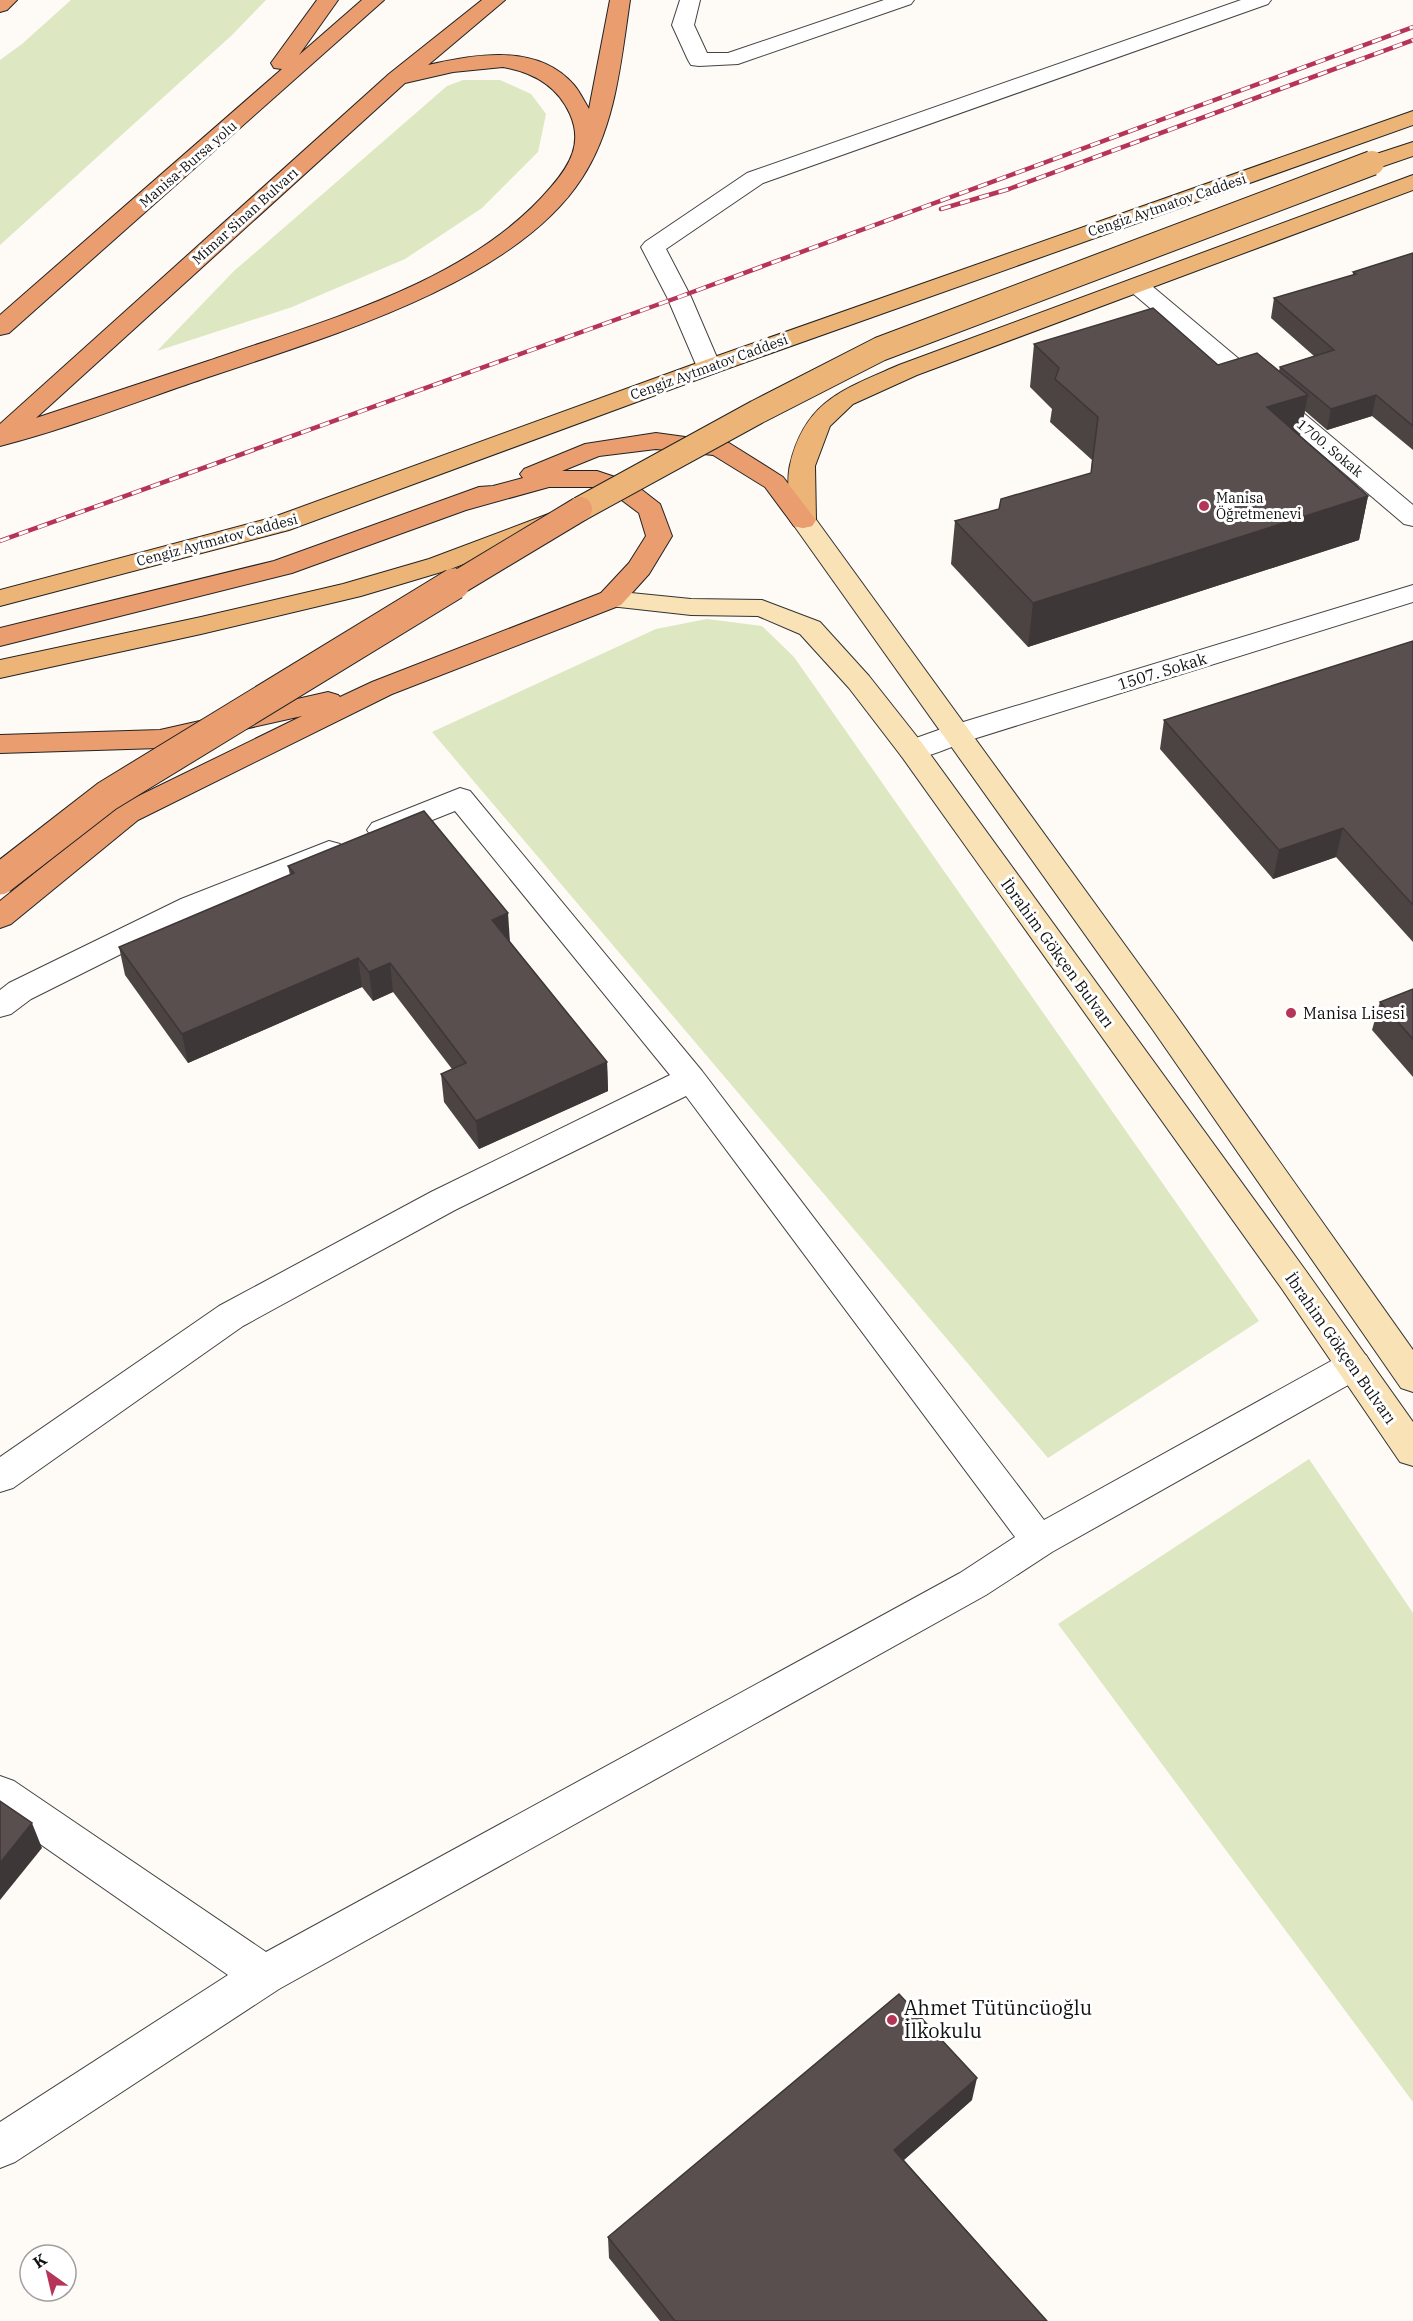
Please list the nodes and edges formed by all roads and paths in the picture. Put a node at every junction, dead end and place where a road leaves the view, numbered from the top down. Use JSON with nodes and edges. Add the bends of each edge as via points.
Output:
{"nodes":[{"id":1,"x":7,"y":0,"type":"edge"},
{"id":2,"x":328,"y":0,"type":"edge"},
{"id":3,"x":374,"y":0,"type":"edge"},
{"id":4,"x":495,"y":0,"type":"edge"},
{"id":5,"x":620,"y":0,"type":"edge"},
{"id":6,"x":690,"y":0,"type":"edge"},
{"id":7,"x":869,"y":0,"type":"edge"},
{"id":8,"x":904,"y":0,"type":"edge"},
{"id":9,"x":1261,"y":0,"type":"edge"},
{"id":10,"x":0,"y":6,"type":"edge"},
{"id":11,"x":853,"y":17,"type":"junction"},
{"id":12,"x":397,"y":79,"type":"junction"},
{"id":13,"x":244,"y":115,"type":"junction"},
{"id":14,"x":1413,"y":118,"type":"edge"},
{"id":15,"x":586,"y":148,"type":"junction"},
{"id":16,"x":1413,"y":148,"type":"edge"},
{"id":17,"x":1413,"y":182,"type":"edge"},
{"id":18,"x":1138,"y":286,"type":"junction"},
{"id":19,"x":0,"y":328,"type":"edge"},
{"id":20,"x":709,"y":367,"type":"junction"},
{"id":21,"x":0,"y":438,"type":"edge"},
{"id":22,"x":467,"y":502,"type":"junction"},
{"id":23,"x":580,"y":509,"type":"junction"},
{"id":24,"x":1413,"y":518,"type":"edge"},
{"id":25,"x":803,"y":520,"type":"junction"},
{"id":26,"x":1413,"y":593,"type":"edge"},
{"id":27,"x":0,"y":598,"type":"edge"},
{"id":28,"x":611,"y":599,"type":"junction"},
{"id":29,"x":0,"y":637,"type":"edge"},
{"id":30,"x":0,"y":669,"type":"edge"},
{"id":31,"x":382,"y":688,"type":"junction"},
{"id":32,"x":957,"y":734,"type":"junction"},
{"id":33,"x":0,"y":744,"type":"edge"},
{"id":34,"x":912,"y":750,"type":"junction"},
{"id":35,"x":0,"y":879,"type":"edge"},
{"id":36,"x":0,"y":917,"type":"edge"},
{"id":37,"x":0,"y":1006,"type":"edge"},
{"id":38,"x":691,"y":1079,"type":"junction"},
{"id":39,"x":1354,"y":1365,"type":"junction"},
{"id":40,"x":1413,"y":1378,"type":"edge"},
{"id":41,"x":1413,"y":1451,"type":"edge"},
{"id":42,"x":0,"y":1477,"type":"edge"},
{"id":43,"x":1039,"y":1541,"type":"junction"},
{"id":44,"x":0,"y":1794,"type":"edge"},
{"id":45,"x":264,"y":1975,"type":"junction"},
{"id":46,"x":0,"y":2147,"type":"edge"}],
"edges":[{"from":1,"to":10,"type":"highway"},
{"from":2,"to":13,"type":"highway"},
{"from":3,"to":13,"type":"highway","name":"Manisa-Bursa yolu"},
{"from":4,"to":12,"type":"highway","name":"Mimar Sinan Bulvarı"},
{"from":5,"to":15,"type":"highway","via":[[606,88]]},
{"from":6,"to":11,"type":"street","via":[[683,25],[699,60],[730,59]]},
{"from":7,"to":11,"type":"street"},
{"from":8,"to":11,"type":"street"},
{"from":9,"to":20,"type":"street","via":[[755,178],[653,247]]},
{"from":12,"to":15,"type":"highway","via":[[488,60],[522,62],[563,86],[581,113]]},
{"from":12,"to":21,"type":"highway","name":"Mimar Sinan Bulvarı"},
{"from":13,"to":19,"type":"highway","name":"Manisa-Bursa yolu"},
{"from":14,"to":20,"type":"main road","name":"Cengiz Aytmatov Caddesi"},
{"from":15,"to":21,"type":"highway","via":[[571,178],[531,221],[499,248],[462,269],[357,316]]},
{"from":16,"to":23,"type":"main road","bridge":true,"via":[[880,349]]},
{"from":17,"to":18,"type":"main road"},
{"from":18,"to":24,"type":"street","name":"1700. Sokak"},
{"from":18,"to":25,"type":"main road","via":[[908,369],[844,399],[818,423],[802,466]]},
{"from":20,"to":27,"type":"main road","name":"Cengiz Aytmatov Caddesi","via":[[280,524]]},
{"from":22,"to":25,"type":"highway","via":[[594,449],[656,441],[720,448],[774,482]]},
{"from":22,"to":28,"type":"highway","via":[[548,479],[597,479],[624,489],[651,510],[659,536],[639,568]]},
{"from":22,"to":29,"type":"highway","via":[[283,567]]},
{"from":23,"to":30,"type":"main road","bridge":true,"via":[[402,576],[276,609]]},
{"from":23,"to":35,"type":"highway","bridge":true,"via":[[107,796]]},
{"from":25,"to":32,"type":"main road"},
{"from":26,"to":32,"type":"street","name":"1507. Sokak"},
{"from":28,"to":31,"type":"highway"},
{"from":28,"to":34,"type":"main road","name":"İbrahim Gökçen Bulvarı","via":[[691,607],[762,608],[810,628]]},
{"from":31,"to":33,"type":"highway","via":[[160,739]]},
{"from":31,"to":36,"type":"highway","via":[[128,813]]},
{"from":32,"to":34,"type":"street","name":"1507. Sokak"},
{"from":32,"to":40,"type":"main road"},
{"from":34,"to":39,"type":"main road","name":"İbrahim Gökçen Bulvarı"},
{"from":37,"to":38,"type":"street","via":[[20,991],[192,906],[460,798]]},
{"from":38,"to":42,"type":"street","via":[[443,1200],[231,1316]]},
{"from":38,"to":43,"type":"street"},
{"from":39,"to":41,"type":"main road","name":"İbrahim Gökçen Bulvarı"},
{"from":39,"to":43,"type":"street"},
{"from":43,"to":45,"type":"street","via":[[973,1584]]},
{"from":44,"to":45,"type":"street"},
{"from":45,"to":46,"type":"street"}]}
